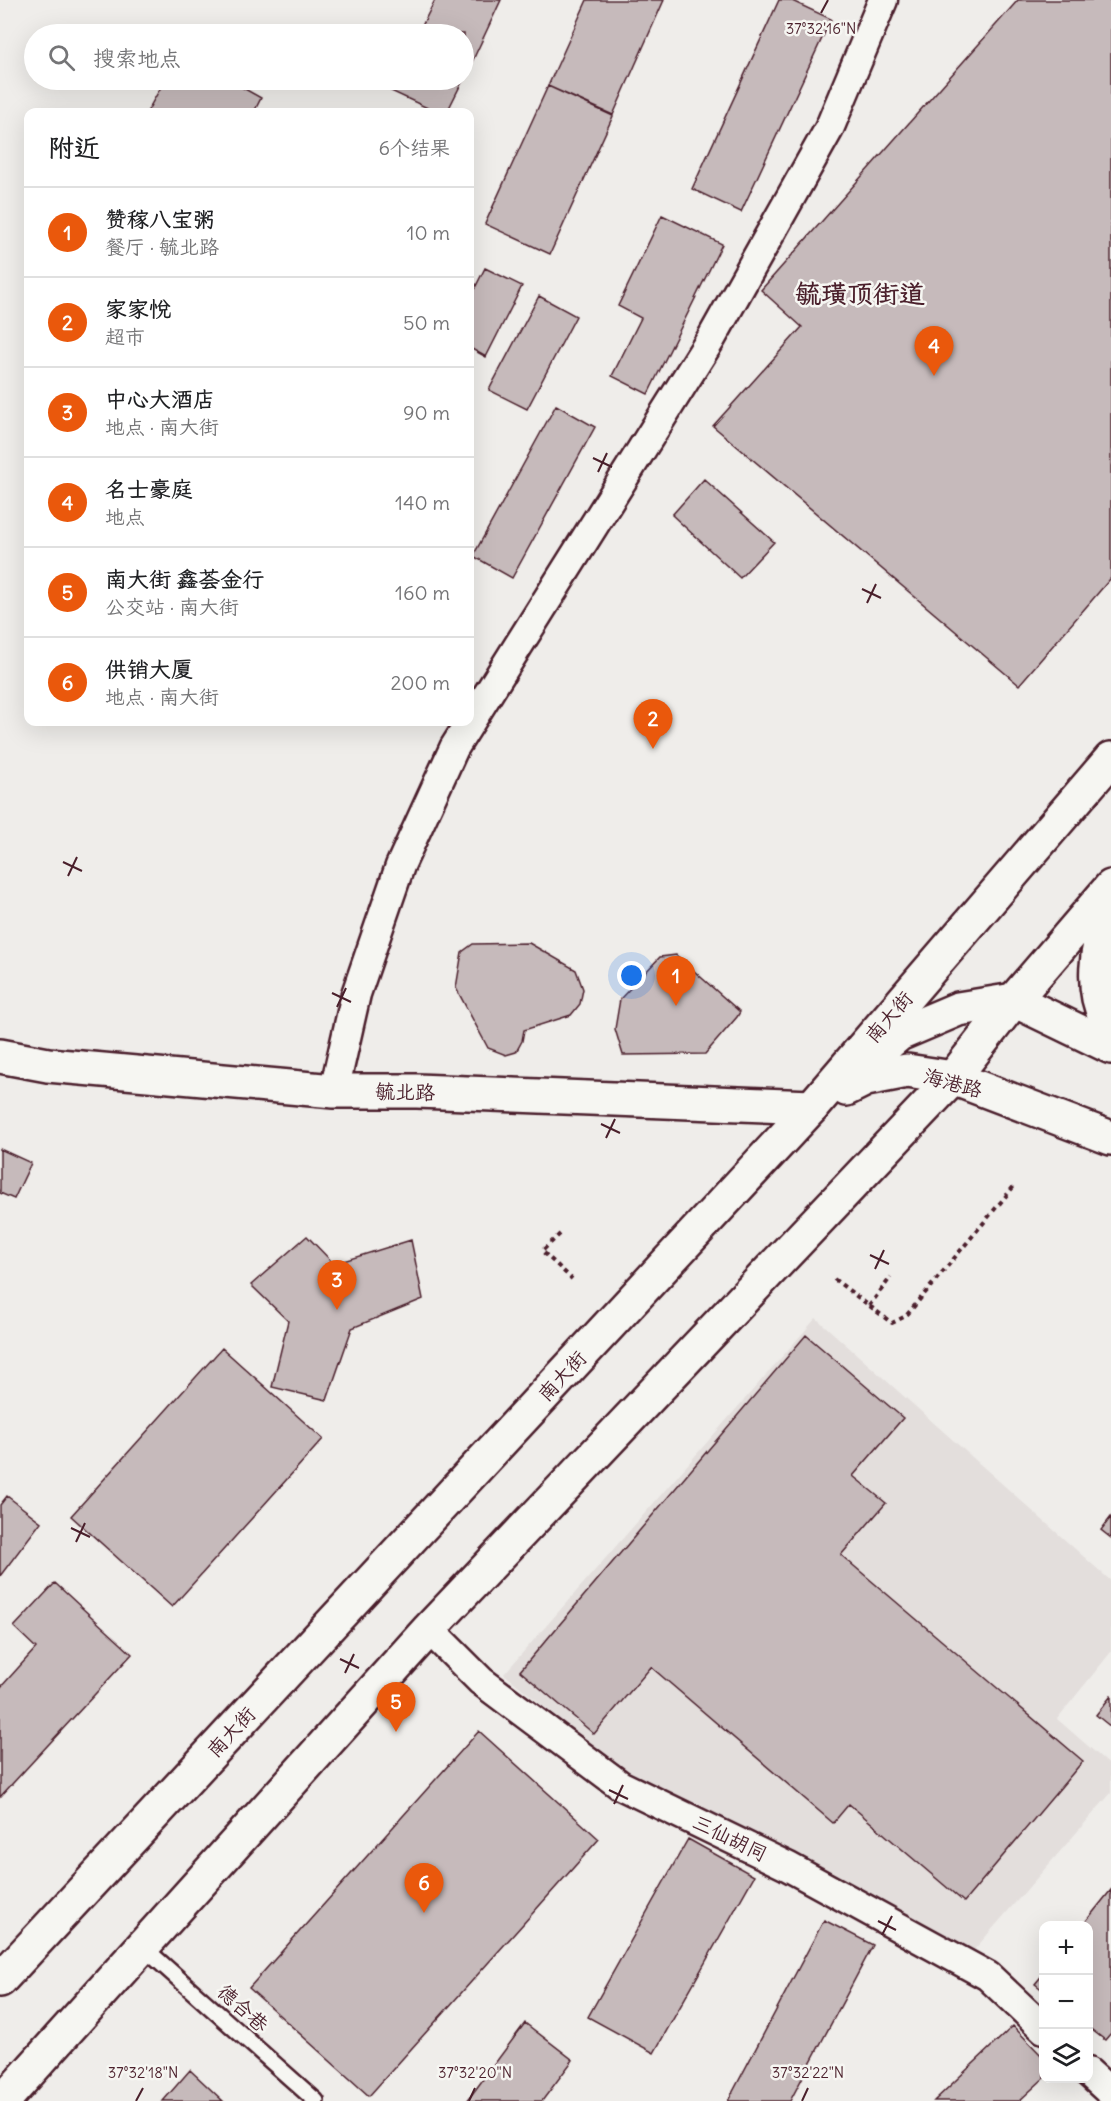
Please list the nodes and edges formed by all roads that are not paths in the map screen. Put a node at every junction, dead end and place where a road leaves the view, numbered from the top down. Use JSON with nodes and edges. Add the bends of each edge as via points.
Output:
{"nodes":[{"id":1,"x":883,"y":0,"type":"edge"},
{"id":2,"x":474,"y":716,"type":"edge"},
{"id":3,"x":468,"y":726,"type":"edge"},
{"id":4,"x":1111,"y":759,"type":"edge"},
{"id":5,"x":1111,"y":887,"type":"edge"},
{"id":6,"x":1111,"y":910,"type":"edge"},
{"id":7,"x":1014,"y":1000,"type":"junction"},
{"id":8,"x":1111,"y":1026,"type":"edge"},
{"id":9,"x":1111,"y":1047,"type":"edge"},
{"id":10,"x":0,"y":1056,"type":"edge"},
{"id":11,"x":953,"y":1078,"type":"junction"},
{"id":12,"x":334,"y":1091,"type":"junction"},
{"id":13,"x":812,"y":1107,"type":"junction"},
{"id":14,"x":1111,"y":1138,"type":"edge"},
{"id":15,"x":429,"y":1629,"type":"junction"},
{"id":16,"x":142,"y":1947,"type":"junction"},
{"id":17,"x":0,"y":1980,"type":"edge"},
{"id":18,"x":1039,"y":2024,"type":"edge"},
{"id":19,"x":1093,"y":2076,"type":"edge"},
{"id":20,"x":1111,"y":2093,"type":"edge"},
{"id":21,"x":3,"y":2101,"type":"edge"},
{"id":22,"x":316,"y":2101,"type":"edge"}],
"edges":[{"from":1,"to":2,"type":"street","via":[[829,129],[711,339]]},
{"from":3,"to":12,"type":"street","via":[[454,748],[397,877],[356,994]]},
{"from":4,"to":13,"type":"main road","name":"南大街"},
{"from":5,"to":7,"type":"main road"},
{"from":6,"to":8,"type":"main road","via":[[1099,948],[1097,976],[1099,997]]},
{"from":7,"to":9,"type":"main road"},
{"from":7,"to":11,"type":"main road"},
{"from":7,"to":13,"type":"main road","via":[[958,1009],[899,1034]]},
{"from":10,"to":12,"type":"main road","name":"毓北路","via":[[48,1065]]},
{"from":11,"to":13,"type":"main road","name":"海港路","via":[[907,1071],[866,1078]]},
{"from":11,"to":14,"type":"main road","name":"海港路"},
{"from":11,"to":15,"type":"main road"},
{"from":12,"to":13,"type":"main road","name":"毓北路"},
{"from":13,"to":17,"type":"main road","name":"南大街"},
{"from":15,"to":16,"type":"main road"},
{"from":15,"to":18,"type":"street","name":"三仙胡同","via":[[482,1681],[620,1785],[787,1866],[988,1976]]},
{"from":16,"to":21,"type":"main road"},
{"from":16,"to":22,"type":"lane","name":"德合巷"},
{"from":19,"to":20,"type":"street"}]}
